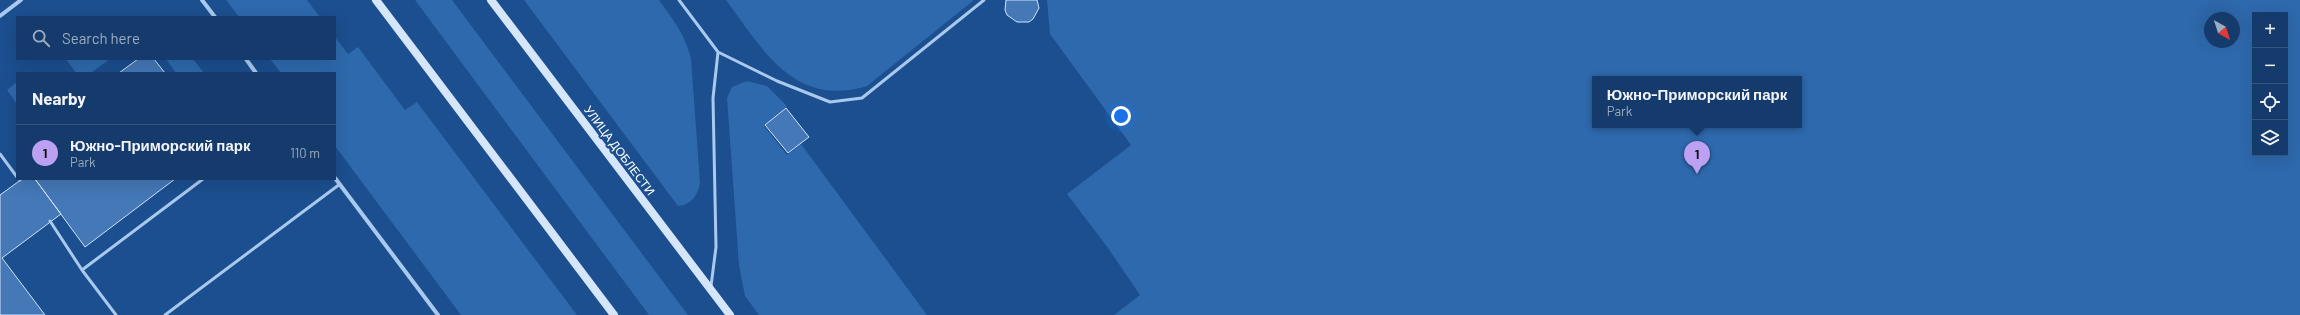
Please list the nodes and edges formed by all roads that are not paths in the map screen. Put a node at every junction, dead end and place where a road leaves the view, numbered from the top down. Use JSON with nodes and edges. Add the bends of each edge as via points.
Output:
{"nodes":[{"id":1,"x":21,"y":0,"type":"edge"},
{"id":2,"x":202,"y":0,"type":"edge"},
{"id":3,"x":376,"y":0,"type":"edge"},
{"id":4,"x":490,"y":0,"type":"edge"},
{"id":5,"x":679,"y":0,"type":"edge"},
{"id":6,"x":984,"y":0,"type":"edge"},
{"id":7,"x":0,"y":16,"type":"edge"},
{"id":8,"x":214,"y":16,"type":"edge"},
{"id":9,"x":718,"y":52,"type":"junction"},
{"id":10,"x":247,"y":60,"type":"edge"},
{"id":11,"x":255,"y":72,"type":"edge"},
{"id":12,"x":0,"y":154,"type":"edge"},
{"id":13,"x":16,"y":176,"type":"edge"},
{"id":14,"x":336,"y":179,"type":"edge"},
{"id":15,"x":202,"y":180,"type":"edge"},
{"id":16,"x":340,"y":184,"type":"junction"},
{"id":17,"x":50,"y":221,"type":"dead end"},
{"id":18,"x":82,"y":270,"type":"junction"},
{"id":19,"x":710,"y":288,"type":"junction"},
{"id":20,"x":116,"y":315,"type":"edge"},
{"id":21,"x":165,"y":315,"type":"edge"},
{"id":22,"x":438,"y":315,"type":"edge"},
{"id":23,"x":614,"y":315,"type":"edge"},
{"id":24,"x":730,"y":315,"type":"edge"}],
"edges":[{"from":1,"to":7,"type":"street"},
{"from":2,"to":8,"type":"street"},
{"from":3,"to":23,"type":"main road"},
{"from":4,"to":19,"type":"main road","name":"УЛИЦА ДОБЛЕСТИ"},
{"from":5,"to":9,"type":"lane"},
{"from":6,"to":9,"type":"lane","via":[[862,98],[830,102],[777,81]]},
{"from":9,"to":19,"type":"lane","via":[[713,98],[716,246]]},
{"from":10,"to":11,"type":"street"},
{"from":12,"to":13,"type":"lane"},
{"from":14,"to":16,"type":"street"},
{"from":15,"to":18,"type":"lane"},
{"from":16,"to":21,"type":"lane"},
{"from":16,"to":22,"type":"street"},
{"from":17,"to":18,"type":"lane"},
{"from":18,"to":20,"type":"lane"},
{"from":19,"to":24,"type":"main road","name":"УЛИЦА ДОБЛЕСТИ"}]}
